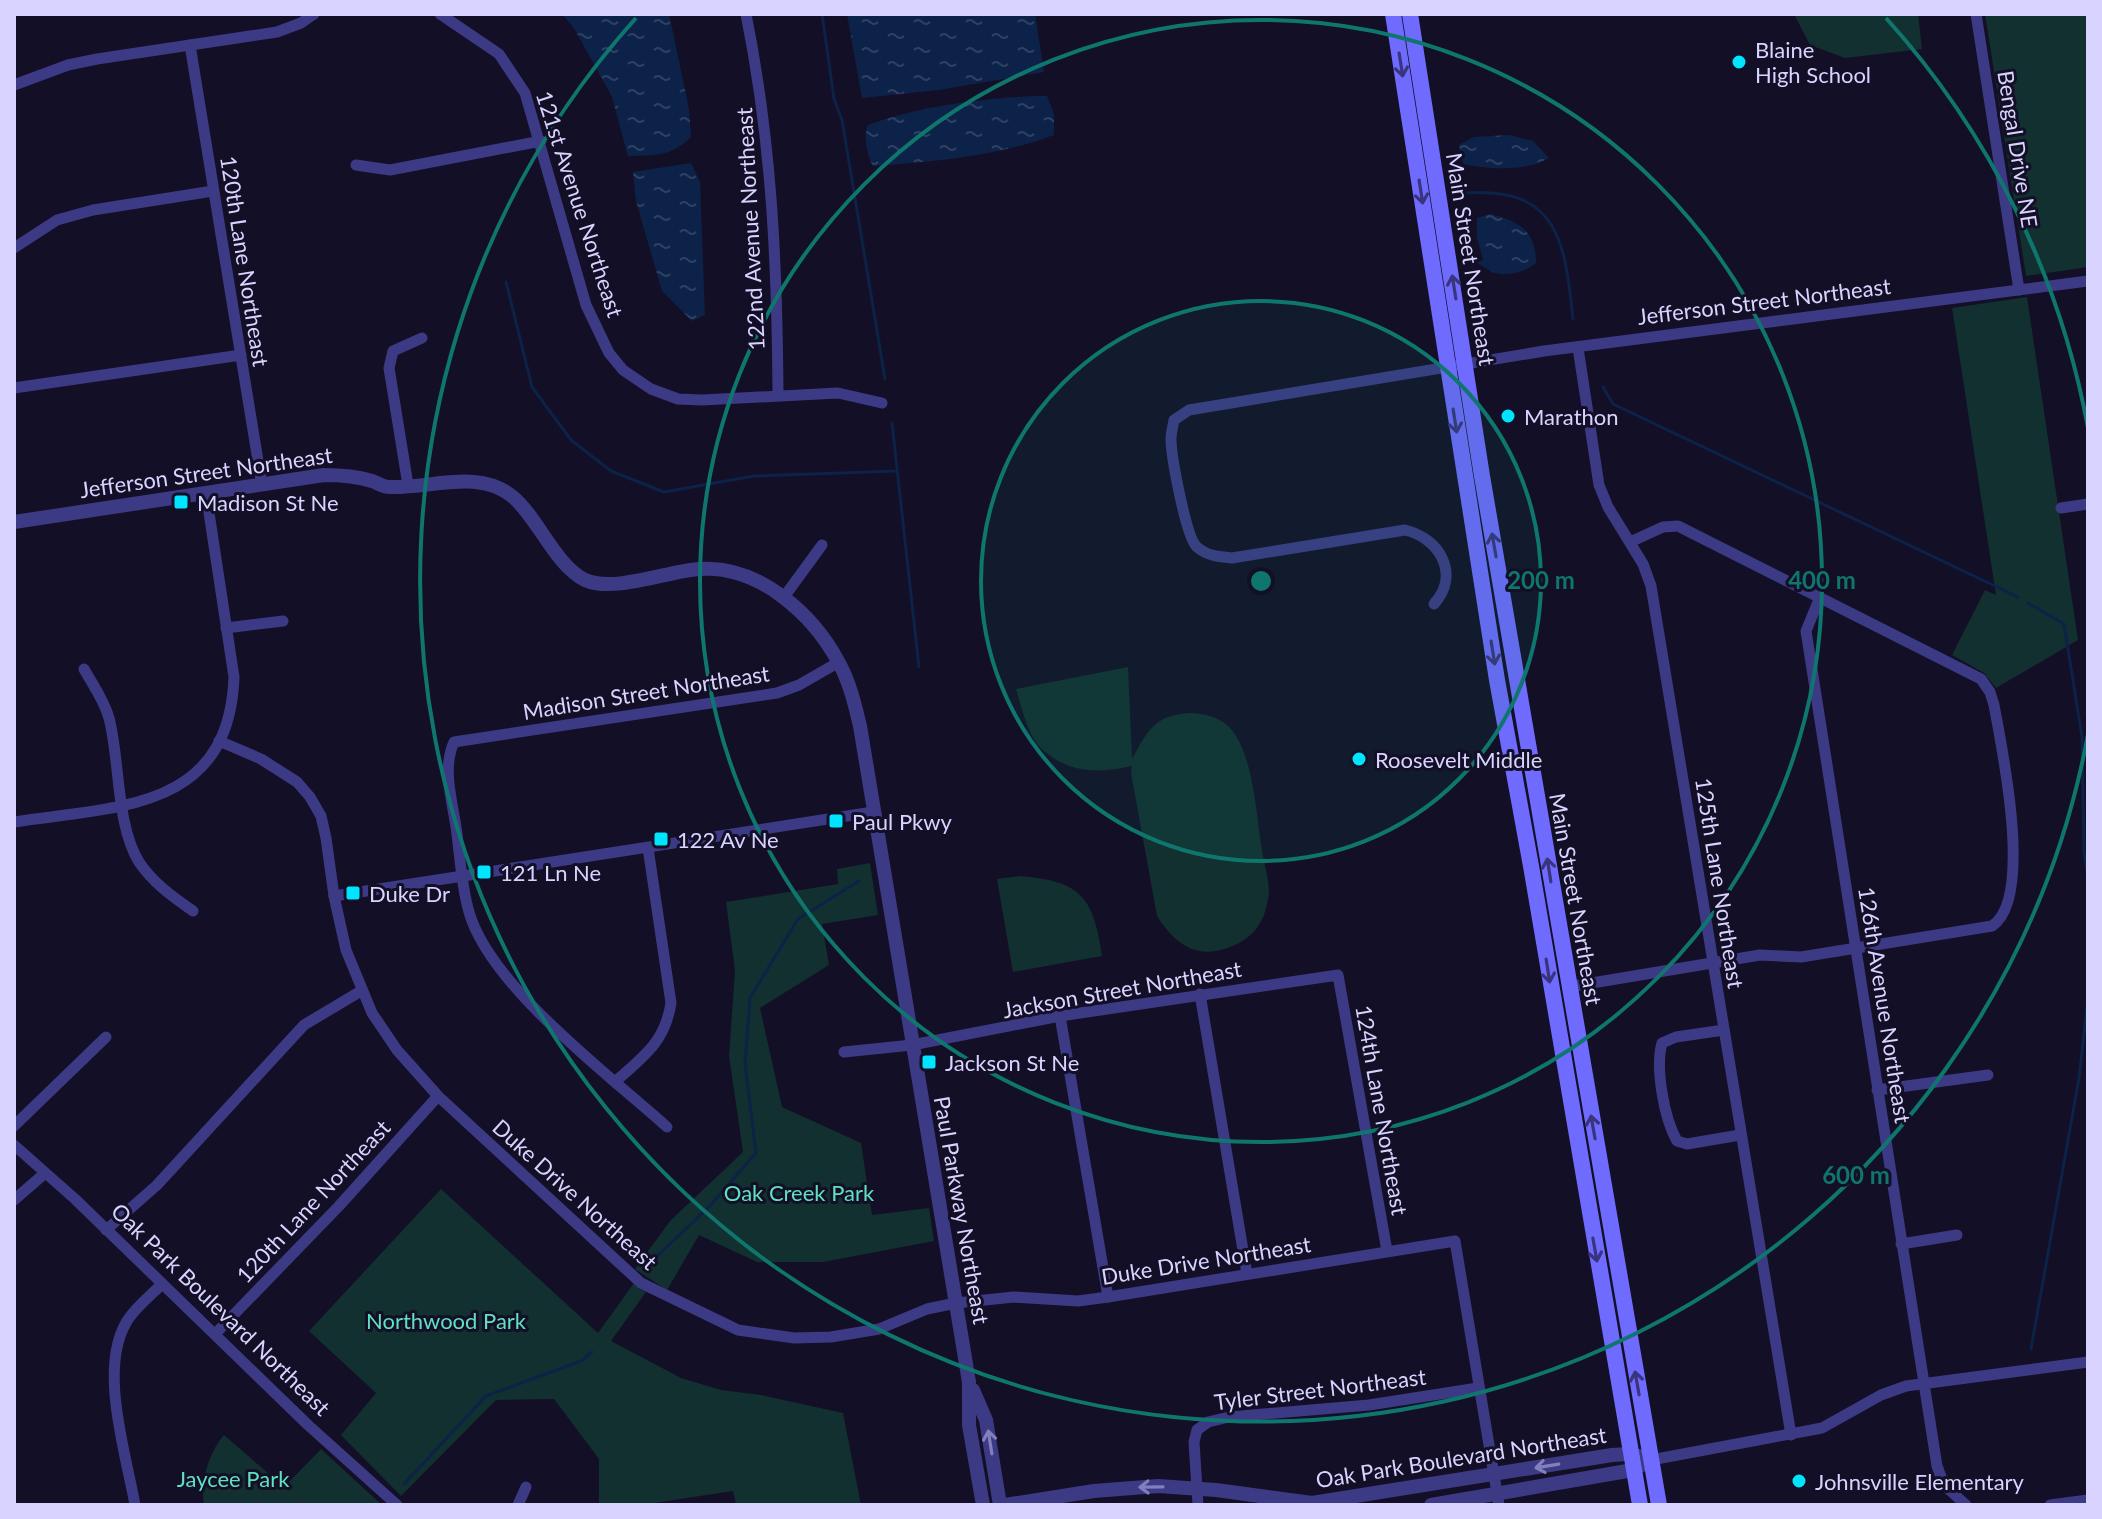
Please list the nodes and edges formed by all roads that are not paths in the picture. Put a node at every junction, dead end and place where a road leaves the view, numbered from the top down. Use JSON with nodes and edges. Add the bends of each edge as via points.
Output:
{"nodes":[{"id":1,"x":314,"y":14,"type":"edge"},
{"id":2,"x":440,"y":14,"type":"edge"},
{"id":3,"x":746,"y":14,"type":"edge"},
{"id":4,"x":1393,"y":14,"type":"edge"},
{"id":5,"x":1410,"y":14,"type":"edge"},
{"id":6,"x":1976,"y":14,"type":"edge"},
{"id":7,"x":190,"y":45,"type":"junction"},
{"id":8,"x":14,"y":85,"type":"edge"},
{"id":9,"x":541,"y":141,"type":"junction"},
{"id":10,"x":356,"y":165,"type":"dead end"},
{"id":11,"x":213,"y":191,"type":"junction"},
{"id":12,"x":14,"y":248,"type":"edge"},
{"id":13,"x":2088,"y":281,"type":"edge"},
{"id":14,"x":2019,"y":290,"type":"junction"},
{"id":15,"x":422,"y":338,"type":"dead end"},
{"id":16,"x":1578,"y":348,"type":"junction"},
{"id":17,"x":241,"y":355,"type":"junction"},
{"id":18,"x":1465,"y":364,"type":"junction"},
{"id":19,"x":1447,"y":367,"type":"junction"},
{"id":20,"x":14,"y":388,"type":"edge"},
{"id":21,"x":778,"y":394,"type":"junction"},
{"id":22,"x":882,"y":403,"type":"dead end"},
{"id":23,"x":262,"y":485,"type":"junction"},
{"id":24,"x":408,"y":485,"type":"junction"},
{"id":25,"x":206,"y":493,"type":"junction"},
{"id":26,"x":2088,"y":504,"type":"edge"},
{"id":27,"x":2061,"y":508,"type":"dead end"},
{"id":28,"x":14,"y":522,"type":"edge"},
{"id":29,"x":1630,"y":542,"type":"junction"},
{"id":30,"x":822,"y":545,"type":"dead end"},
{"id":31,"x":784,"y":597,"type":"junction"},
{"id":32,"x":1820,"y":597,"type":"junction"},
{"id":33,"x":1434,"y":604,"type":"dead end"},
{"id":34,"x":283,"y":621,"type":"dead end"},
{"id":35,"x":226,"y":628,"type":"junction"},
{"id":36,"x":839,"y":662,"type":"junction"},
{"id":37,"x":84,"y":669,"type":"dead end"},
{"id":38,"x":219,"y":741,"type":"junction"},
{"id":39,"x":122,"y":805,"type":"junction"},
{"id":40,"x":873,"y":812,"type":"junction"},
{"id":41,"x":14,"y":822,"type":"edge"},
{"id":42,"x":648,"y":848,"type":"junction"},
{"id":43,"x":463,"y":875,"type":"junction"},
{"id":44,"x":334,"y":896,"type":"junction"},
{"id":45,"x":193,"y":911,"type":"dead end"},
{"id":46,"x":1857,"y":948,"type":"junction"},
{"id":47,"x":1713,"y":963,"type":"junction"},
{"id":48,"x":1338,"y":975,"type":"joint"},
{"id":49,"x":1568,"y":987,"type":"junction"},
{"id":50,"x":361,"y":991,"type":"junction"},
{"id":51,"x":1200,"y":994,"type":"junction"},
{"id":52,"x":1060,"y":1016,"type":"junction"},
{"id":53,"x":1724,"y":1030,"type":"junction"},
{"id":54,"x":106,"y":1037,"type":"dead end"},
{"id":55,"x":912,"y":1045,"type":"junction"},
{"id":56,"x":844,"y":1052,"type":"dead end"},
{"id":57,"x":1988,"y":1075,"type":"dead end"},
{"id":58,"x":616,"y":1081,"type":"junction"},
{"id":59,"x":1877,"y":1090,"type":"junction"},
{"id":60,"x":438,"y":1096,"type":"junction"},
{"id":61,"x":14,"y":1126,"type":"edge"},
{"id":62,"x":667,"y":1127,"type":"dead end"},
{"id":63,"x":1740,"y":1135,"type":"junction"},
{"id":64,"x":14,"y":1145,"type":"edge"},
{"id":65,"x":44,"y":1174,"type":"junction"},
{"id":66,"x":14,"y":1200,"type":"edge"},
{"id":67,"x":106,"y":1230,"type":"junction"},
{"id":68,"x":1957,"y":1235,"type":"dead end"},
{"id":69,"x":1901,"y":1244,"type":"junction"},
{"id":70,"x":1387,"y":1251,"type":"junction"},
{"id":71,"x":1247,"y":1274,"type":"junction"},
{"id":72,"x":161,"y":1285,"type":"junction"},
{"id":73,"x":1108,"y":1297,"type":"junction"},
{"id":74,"x":956,"y":1303,"type":"junction"},
{"id":75,"x":216,"y":1333,"type":"junction"},
{"id":76,"x":2088,"y":1362,"type":"edge"},
{"id":77,"x":969,"y":1382,"type":"junction"},
{"id":78,"x":1924,"y":1384,"type":"junction"},
{"id":79,"x":1478,"y":1388,"type":"junction"},
{"id":80,"x":1791,"y":1435,"type":"junction"},
{"id":81,"x":1651,"y":1460,"type":"junction"},
{"id":82,"x":1631,"y":1462,"type":"junction"},
{"id":83,"x":1495,"y":1475,"type":"junction"},
{"id":84,"x":526,"y":1487,"type":"dead end"},
{"id":85,"x":1198,"y":1489,"type":"junction"},
{"id":86,"x":1499,"y":1499,"type":"edge"},
{"id":87,"x":2088,"y":1500,"type":"edge"},
{"id":88,"x":135,"y":1505,"type":"edge"},
{"id":89,"x":397,"y":1505,"type":"edge"},
{"id":90,"x":518,"y":1505,"type":"edge"},
{"id":91,"x":983,"y":1505,"type":"edge"},
{"id":92,"x":1002,"y":1505,"type":"edge"},
{"id":93,"x":1198,"y":1505,"type":"edge"},
{"id":94,"x":1431,"y":1505,"type":"edge"},
{"id":95,"x":1640,"y":1505,"type":"edge"},
{"id":96,"x":1659,"y":1505,"type":"edge"},
{"id":97,"x":1966,"y":1505,"type":"edge"},
{"id":98,"x":2050,"y":1505,"type":"edge"}],
"edges":[{"from":1,"to":7,"type":"street","via":[[277,32]]},
{"from":2,"to":9,"type":"street","name":"121st Avenue Northeast","via":[[499,54],[525,93]]},
{"from":3,"to":21,"type":"street","name":"122nd Avenue Northeast","via":[[768,143]]},
{"from":4,"to":19,"type":"main road","name":"Main Street Northeast","one_way":true},
{"from":18,"to":5,"type":"main road","name":"Main Street Northeast","one_way":true},
{"from":6,"to":14,"type":"street","name":"Bengal Drive NE"},
{"from":7,"to":8,"type":"street","via":[[68,65]]},
{"from":7,"to":11,"type":"street","name":"120th Lane Northeast"},
{"from":9,"to":10,"type":"street","via":[[390,170]]},
{"from":9,"to":21,"type":"street","name":"121st Avenue Northeast","via":[[586,305],[623,370],[678,399]]},
{"from":11,"to":12,"type":"street","via":[[57,220]]},
{"from":11,"to":17,"type":"street","name":"120th Lane Northeast"},
{"from":13,"to":14,"type":"street","name":"Jefferson Street Northeast"},
{"from":14,"to":16,"type":"street","name":"Jefferson Street Northeast"},
{"from":15,"to":24,"type":"street","via":[[393,351],[389,368]]},
{"from":16,"to":18,"type":"street","name":"Jefferson Street Northeast"},
{"from":16,"to":29,"type":"street","name":"125th Lane Northeast","via":[[1599,485]]},
{"from":17,"to":20,"type":"street"},
{"from":17,"to":23,"type":"street","name":"120th Lane Northeast"},
{"from":18,"to":19,"type":"street","name":"Jefferson Street Northeast"},
{"from":49,"to":18,"type":"main road","name":"Main Street Northeast","one_way":true},
{"from":19,"to":33,"type":"street","name":"Jefferson Street Northeast","via":[[1189,410],[1174,420],[1171,439],[1185,522],[1199,549],[1232,558],[1405,530],[1429,540],[1444,566],[1447,582]]},
{"from":19,"to":82,"type":"main road","name":"Main Street Northeast","one_way":true},
{"from":21,"to":22,"type":"street","via":[[838,393]]},
{"from":23,"to":24,"type":"street","name":"Jefferson Street Northeast","via":[[337,475],[387,487]]},
{"from":23,"to":25,"type":"street","name":"Jefferson Street Northeast"},
{"from":24,"to":31,"type":"street","name":"Jefferson Street Northeast","via":[[470,481],[498,486],[515,499],[563,561],[597,583],[725,570],[750,577]]},
{"from":25,"to":28,"type":"street","name":"Jefferson Street Northeast"},
{"from":25,"to":35,"type":"street"},
{"from":26,"to":27,"type":"street"},
{"from":29,"to":32,"type":"street","via":[[1678,526]]},
{"from":29,"to":47,"type":"street","name":"125th Lane Northeast","via":[[1651,586]]},
{"from":30,"to":31,"type":"street"},
{"from":31,"to":36,"type":"street","name":"Jefferson Street Northeast"},
{"from":32,"to":46,"type":"street","name":"126th Avenue Northeast","via":[[1806,631]]},
{"from":32,"to":46,"type":"street","via":[[1981,679],[1994,705],[2013,821],[2010,888],[2004,916],[1992,926]]},
{"from":34,"to":35,"type":"street"},
{"from":35,"to":38,"type":"street","via":[[233,701]]},
{"from":36,"to":40,"type":"street","name":"Paul Parkway Northeast","via":[[860,726]]},
{"from":36,"to":43,"type":"street","name":"Madison Street Northeast","via":[[777,693],[454,742],[448,762]]},
{"from":37,"to":39,"type":"street","via":[[108,717]]},
{"from":38,"to":39,"type":"street","via":[[205,765],[182,785]]},
{"from":38,"to":44,"type":"street","name":"Duke Drive Northeast","via":[[261,759],[310,797],[321,816]]},
{"from":39,"to":41,"type":"street"},
{"from":39,"to":45,"type":"street","via":[[137,859],[166,892]]},
{"from":40,"to":42,"type":"street"},
{"from":40,"to":55,"type":"street","name":"Paul Parkway Northeast"},
{"from":42,"to":43,"type":"street"},
{"from":42,"to":58,"type":"street","via":[[671,1003],[658,1040]]},
{"from":43,"to":44,"type":"street"},
{"from":43,"to":58,"type":"street","via":[[469,911],[491,960]]},
{"from":44,"to":50,"type":"street","name":"Duke Drive Northeast"},
{"from":46,"to":47,"type":"street"},
{"from":46,"to":59,"type":"street","name":"126th Avenue Northeast"},
{"from":47,"to":49,"type":"street"},
{"from":47,"to":53,"type":"street","name":"125th Lane Northeast"},
{"from":48,"to":51,"type":"street","name":"Jackson Street Northeast"},
{"from":48,"to":70,"type":"street","name":"124th Lane Northeast"},
{"from":81,"to":49,"type":"main road","name":"Main Street Northeast","one_way":true},
{"from":50,"to":60,"type":"street","name":"Duke Drive Northeast","via":[[397,1050]]},
{"from":50,"to":67,"type":"street","via":[[304,1025],[157,1185]]},
{"from":51,"to":52,"type":"street","name":"Jackson Street Northeast"},
{"from":51,"to":71,"type":"street"},
{"from":52,"to":55,"type":"street","name":"Jackson Street Northeast"},
{"from":52,"to":73,"type":"street"},
{"from":53,"to":63,"type":"street","name":"125th Lane Northeast"},
{"from":53,"to":63,"type":"street","via":[[1676,1037],[1662,1043],[1658,1058],[1669,1128],[1677,1141]]},
{"from":54,"to":61,"type":"street"},
{"from":55,"to":56,"type":"street"},
{"from":55,"to":74,"type":"street","name":"Paul Parkway Northeast"},
{"from":57,"to":59,"type":"street"},
{"from":58,"to":62,"type":"street"},
{"from":59,"to":69,"type":"street","name":"126th Avenue Northeast"},
{"from":60,"to":74,"type":"street","name":"Duke Drive Northeast","via":[[641,1283],[738,1330],[831,1337],[879,1329]]},
{"from":60,"to":75,"type":"street","name":"120th Lane Northeast"},
{"from":63,"to":80,"type":"street","name":"125th Lane Northeast"},
{"from":64,"to":65,"type":"street","name":"Oak Park Boulevard Northeast"},
{"from":65,"to":66,"type":"street"},
{"from":65,"to":67,"type":"street","name":"Oak Park Boulevard Northeast"},
{"from":67,"to":72,"type":"street","name":"Oak Park Boulevard Northeast"},
{"from":68,"to":69,"type":"street"},
{"from":69,"to":78,"type":"street","name":"126th Avenue Northeast"},
{"from":70,"to":71,"type":"street","name":"Duke Drive Northeast"},
{"from":70,"to":79,"type":"street","name":"Duke Drive Northeast","via":[[1455,1241]]},
{"from":71,"to":73,"type":"street","name":"Duke Drive Northeast"},
{"from":72,"to":75,"type":"street","name":"Oak Park Boulevard Northeast"},
{"from":72,"to":88,"type":"street","via":[[128,1319],[115,1351],[112,1378]]},
{"from":73,"to":74,"type":"street","name":"Duke Drive Northeast"},
{"from":74,"to":77,"type":"street","name":"Paul Parkway Northeast"},
{"from":75,"to":89,"type":"street","name":"Oak Park Boulevard Northeast"},
{"from":76,"to":78,"type":"street"},
{"from":77,"to":91,"type":"street","name":"Paul Parkway Northeast","via":[[969,1425]]},
{"from":92,"to":77,"type":"street","name":"Paul Parkway Northeast","one_way":true,"via":[[986,1420]]},
{"from":78,"to":80,"type":"street","via":[[1893,1390],[1822,1428]]},
{"from":78,"to":97,"type":"street","name":"126th Avenue Northeast","via":[[1937,1466],[1944,1485]]},
{"from":79,"to":83,"type":"street"},
{"from":79,"to":85,"type":"street","name":"Tyler Street Northeast","via":[[1208,1422],[1197,1430],[1194,1442]]},
{"from":80,"to":81,"type":"street"},
{"from":81,"to":82,"type":"street","name":"Oak Park Boulevard Northeast"},
{"from":81,"to":96,"type":"main road","name":"Main Street Northeast"},
{"from":82,"to":83,"type":"street","name":"Oak Park Boulevard Northeast","one_way":true},
{"from":82,"to":86,"type":"street","name":"Oak Park Boulevard Northeast"},
{"from":82,"to":95,"type":"main road"},
{"from":83,"to":85,"type":"street","name":"Oak Park Boulevard Northeast","via":[[1312,1503]]},
{"from":83,"to":86,"type":"street"},
{"from":84,"to":90,"type":"street"},
{"from":85,"to":92,"type":"street","name":"Oak Park Boulevard Northeast","one_way":true,"via":[[1115,1488]]},
{"from":85,"to":93,"type":"street","name":"Tyler Street Northeast"},
{"from":86,"to":94,"type":"street","name":"Oak Park Boulevard Northeast"},
{"from":87,"to":98,"type":"street"}]}
